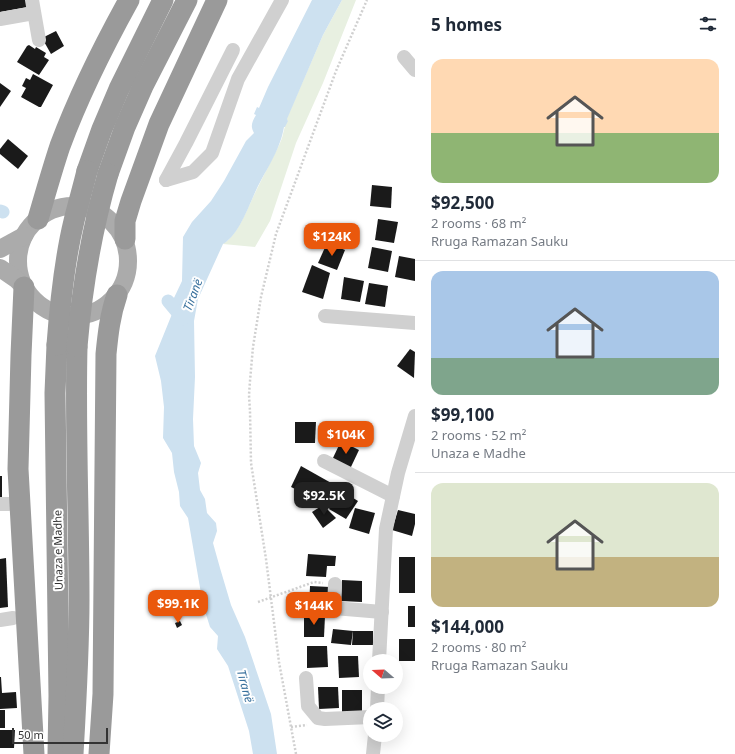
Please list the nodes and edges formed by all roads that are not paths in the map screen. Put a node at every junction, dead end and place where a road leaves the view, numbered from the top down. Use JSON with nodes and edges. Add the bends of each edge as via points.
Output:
{"nodes":[{"id":1,"x":129,"y":0,"type":"edge"},
{"id":2,"x":164,"y":0,"type":"edge"},
{"id":3,"x":187,"y":0,"type":"edge"},
{"id":4,"x":218,"y":0,"type":"edge"},
{"id":5,"x":282,"y":0,"type":"edge"},
{"id":6,"x":33,"y":6,"type":"edge"},
{"id":7,"x":0,"y":19,"type":"edge"},
{"id":8,"x":39,"y":40,"type":"dead end"},
{"id":9,"x":233,"y":50,"type":"dead end"},
{"id":10,"x":404,"y":57,"type":"dead end"},
{"id":11,"x":415,"y":70,"type":"edge"},
{"id":12,"x":38,"y":219,"type":"junction"},
{"id":13,"x":24,"y":236,"type":"junction"},
{"id":14,"x":125,"y":239,"type":"junction"},
{"id":15,"x":0,"y":249,"type":"edge"},
{"id":16,"x":0,"y":268,"type":"edge"},
{"id":17,"x":24,"y":287,"type":"junction"},
{"id":18,"x":117,"y":295,"type":"junction"},
{"id":19,"x":325,"y":316,"type":"dead end"},
{"id":20,"x":415,"y":323,"type":"edge"},
{"id":21,"x":67,"y":346,"type":"junction"},
{"id":22,"x":415,"y":416,"type":"edge"},
{"id":23,"x":324,"y":461,"type":"dead end"},
{"id":24,"x":392,"y":496,"type":"junction"},
{"id":25,"x":335,"y":584,"type":"road end"},
{"id":26,"x":382,"y":612,"type":"junction"},
{"id":27,"x":379,"y":654,"type":"edge"},
{"id":28,"x":306,"y":678,"type":"dead end"},
{"id":29,"x":363,"y":717,"type":"edge"},
{"id":30,"x":374,"y":742,"type":"edge"},
{"id":31,"x":34,"y":754,"type":"edge"},
{"id":32,"x":58,"y":754,"type":"edge"},
{"id":33,"x":73,"y":754,"type":"edge"},
{"id":34,"x":99,"y":754,"type":"edge"},
{"id":35,"x":373,"y":754,"type":"edge"}],
"edges":[{"from":1,"to":12,"type":"highway","via":[[71,117]]},
{"from":2,"to":21,"type":"highway","bridge":true,"via":[[119,89],[87,171],[62,285]]},
{"from":3,"to":21,"type":"highway","bridge":true,"via":[[143,86],[108,174],[87,260],[80,308]]},
{"from":4,"to":14,"type":"highway","via":[[159,124],[131,200],[125,221]]},
{"from":5,"to":9,"type":"street","via":[[238,79],[212,153],[193,172],[166,180]]},
{"from":6,"to":7,"type":"street"},
{"from":6,"to":8,"type":"street"},
{"from":10,"to":11,"type":"street"},
{"from":12,"to":13,"type":"main road"},
{"from":12,"to":14,"type":"main road","via":[[56,208],[89,208],[108,218]]},
{"from":13,"to":15,"type":"main road"},
{"from":13,"to":17,"type":"main road","via":[[18,260],[19,274]]},
{"from":14,"to":18,"type":"main road","via":[[128,270]]},
{"from":16,"to":17,"type":"main road"},
{"from":17,"to":18,"type":"main road","via":[[42,307],[55,314],[68,316],[82,316],[95,312]]},
{"from":17,"to":31,"type":"highway","via":[[18,469]]},
{"from":18,"to":34,"type":"highway","via":[[111,312],[106,354],[103,694]]},
{"from":19,"to":20,"type":"street"},
{"from":21,"to":32,"type":"highway","name":"Unaza e Madhe","via":[[55,393]]},
{"from":21,"to":33,"type":"highway","name":"Unaza e Madhe","via":[[76,425],[79,598]]},
{"from":22,"to":24,"type":"street"},
{"from":23,"to":24,"type":"street"},
{"from":24,"to":26,"type":"street","via":[[384,541]]},
{"from":25,"to":26,"type":"street","via":[[334,608]]},
{"from":26,"to":27,"type":"street"},
{"from":28,"to":29,"type":"street","via":[[308,706],[318,718]]},
{"from":30,"to":35,"type":"street"}]}
